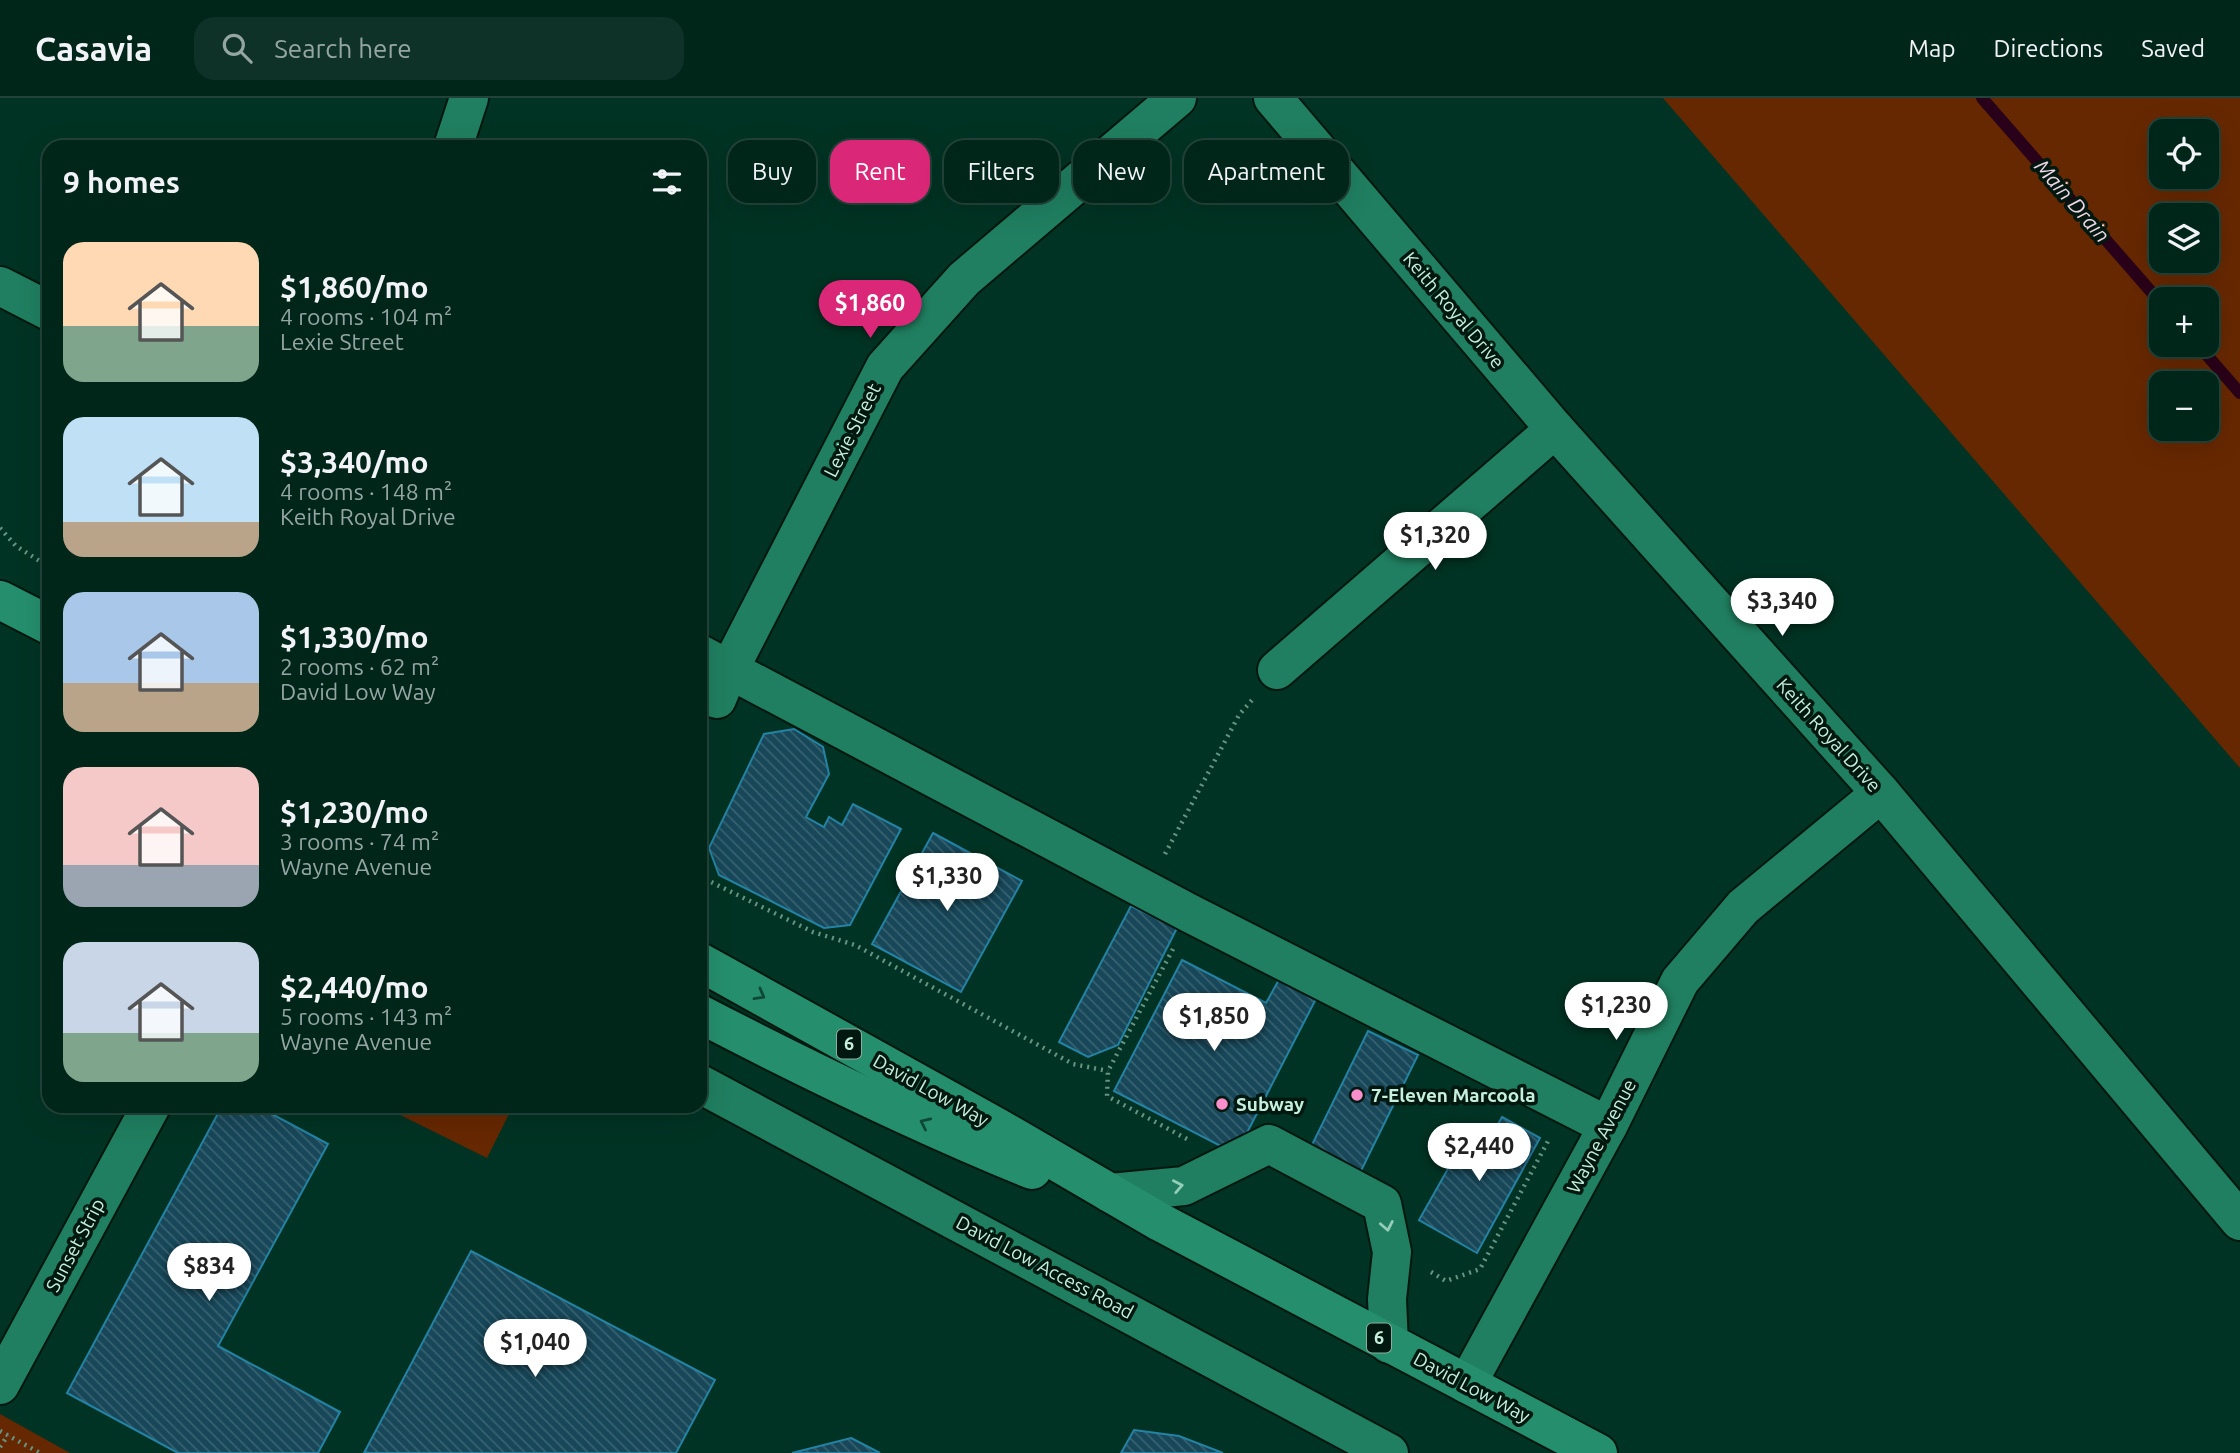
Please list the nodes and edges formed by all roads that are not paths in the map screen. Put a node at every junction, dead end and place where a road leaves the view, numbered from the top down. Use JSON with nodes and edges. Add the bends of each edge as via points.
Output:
{"nodes":[{"id":1,"x":470,"y":98,"type":"edge"},
{"id":2,"x":1177,"y":98,"type":"edge"},
{"id":3,"x":1273,"y":98,"type":"edge"},
{"id":4,"x":455,"y":140,"type":"edge"},
{"id":5,"x":0,"y":286,"type":"edge"},
{"id":6,"x":42,"y":307,"type":"edge"},
{"id":7,"x":1555,"y":429,"type":"junction"},
{"id":8,"x":0,"y":600,"type":"edge"},
{"id":9,"x":42,"y":621,"type":"edge"},
{"id":10,"x":0,"y":629,"type":"edge"},
{"id":11,"x":42,"y":646,"type":"edge"},
{"id":12,"x":1277,"y":670,"type":"road end"},
{"id":13,"x":715,"y":674,"type":"edge"},
{"id":14,"x":1881,"y":793,"type":"junction"},
{"id":15,"x":707,"y":966,"type":"edge"},
{"id":16,"x":707,"y":1018,"type":"edge"},
{"id":17,"x":707,"y":1088,"type":"edge"},
{"id":18,"x":147,"y":1113,"type":"edge"},
{"id":19,"x":1608,"y":1126,"type":"junction"},
{"id":20,"x":1110,"y":1193,"type":"junction"},
{"id":21,"x":2240,"y":1221,"type":"edge"},
{"id":22,"x":1160,"y":1222,"type":"junction"},
{"id":23,"x":1389,"y":1343,"type":"junction"},
{"id":24,"x":1467,"y":1384,"type":"junction"},
{"id":25,"x":0,"y":1385,"type":"edge"},
{"id":26,"x":1389,"y":1453,"type":"edge"},
{"id":27,"x":1598,"y":1453,"type":"edge"}],
"edges":[{"from":1,"to":4,"type":"street"},
{"from":2,"to":13,"type":"street","name":"Lexie Street","via":[[964,279],[885,367]]},
{"from":3,"to":7,"type":"street","name":"Keith Royal Drive"},
{"from":5,"to":6,"type":"street"},
{"from":7,"to":12,"type":"street"},
{"from":7,"to":14,"type":"street","name":"Keith Royal Drive"},
{"from":8,"to":9,"type":"main road"},
{"from":10,"to":11,"type":"main road"},
{"from":13,"to":19,"type":"street"},
{"from":14,"to":19,"type":"street","name":"Wayne Avenue","via":[[1743,907],[1680,981]]},
{"from":14,"to":21,"type":"street","name":"Keith Royal Drive"},
{"from":15,"to":20,"type":"main road","name":"David Low Way","number":"6","one_way":true},
{"from":22,"to":16,"type":"main road","name":"David Low Way","number":"6","one_way":true,"via":[[987,1152]]},
{"from":17,"to":26,"type":"street","name":"David Low Access Road"},
{"from":18,"to":25,"type":"street","name":"Sunset Strip"},
{"from":19,"to":24,"type":"street","name":"Wayne Avenue"},
{"from":20,"to":22,"type":"main road","name":"David Low Way","number":"6"},
{"from":20,"to":23,"type":"street","one_way":true,"via":[[1184,1186],[1269,1144],[1382,1204],[1392,1252]]},
{"from":22,"to":23,"type":"main road","name":"David Low Way","number":"6"},
{"from":23,"to":24,"type":"main road","name":"David Low Way","number":"6"},
{"from":24,"to":27,"type":"main road","name":"David Low Way","number":"6"}]}
